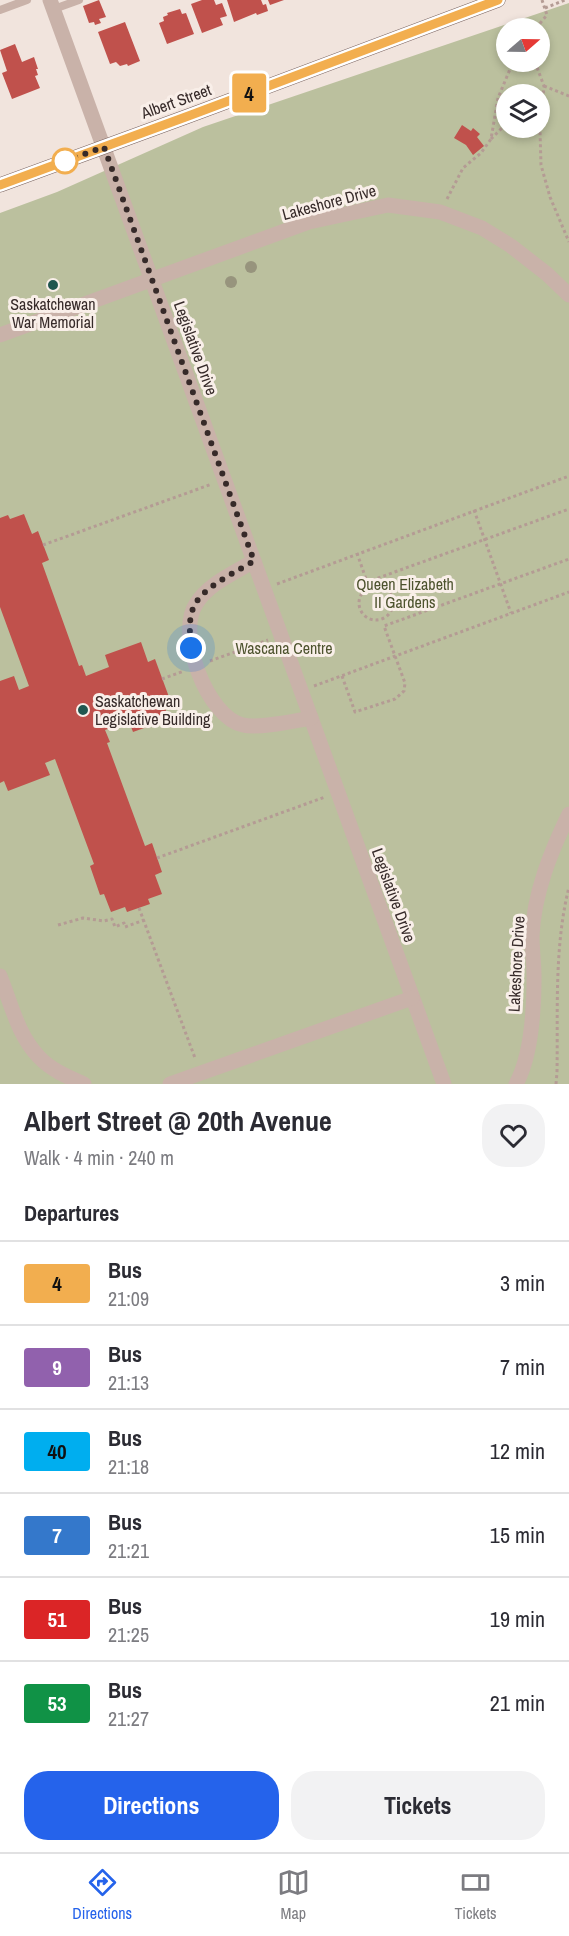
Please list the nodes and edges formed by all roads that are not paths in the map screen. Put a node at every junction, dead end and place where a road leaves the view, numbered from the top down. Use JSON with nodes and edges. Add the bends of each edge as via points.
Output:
{"nodes":[{"id":1,"x":27,"y":0,"type":"edge"},
{"id":2,"x":79,"y":0,"type":"edge"},
{"id":3,"x":498,"y":0,"type":"edge"},
{"id":4,"x":52,"y":5,"type":"edge"},
{"id":5,"x":0,"y":10,"type":"edge"},
{"id":6,"x":104,"y":147,"type":"junction"},
{"id":7,"x":0,"y":185,"type":"edge"},
{"id":8,"x":152,"y":280,"type":"junction"},
{"id":9,"x":569,"y":295,"type":"edge"},
{"id":10,"x":0,"y":335,"type":"edge"},
{"id":11,"x":254,"y":561,"type":"junction"},
{"id":12,"x":311,"y":718,"type":"junction"},
{"id":13,"x":569,"y":814,"type":"edge"},
{"id":14,"x":0,"y":976,"type":"edge"},
{"id":15,"x":412,"y":998,"type":"junction"},
{"id":16,"x":84,"y":1084,"type":"edge"},
{"id":17,"x":170,"y":1084,"type":"edge"},
{"id":18,"x":444,"y":1084,"type":"edge"},
{"id":19,"x":516,"y":1084,"type":"edge"}],
"edges":[{"from":1,"to":5,"type":"lane"},
{"from":2,"to":4,"type":"lane"},
{"from":3,"to":6,"type":"main road","name":"Albert Street"},
{"from":4,"to":6,"type":"street","name":"Legislative Drive"},
{"from":6,"to":7,"type":"main road","name":"Albert Street"},
{"from":6,"to":8,"type":"street","name":"Legislative Drive"},
{"from":8,"to":9,"type":"street","name":"Lakeshore Drive","via":[[309,222],[388,205],[440,212],[482,228],[511,246]]},
{"from":8,"to":10,"type":"street","name":"Lakeshore Drive"},
{"from":8,"to":11,"type":"street","name":"Legislative Drive"},
{"from":11,"to":12,"type":"street","name":"Legislative Drive"},
{"from":11,"to":12,"type":"street","via":[[206,591],[194,606],[189,625],[196,666],[208,695],[226,716],[243,725]]},
{"from":12,"to":15,"type":"street","name":"Legislative Drive"},
{"from":13,"to":19,"type":"street","name":"Lakeshore Drive","via":[[553,848],[539,894],[532,935],[530,1043]]},
{"from":14,"to":16,"type":"street","via":[[24,1039],[59,1073]]},
{"from":15,"to":17,"type":"street"},
{"from":15,"to":18,"type":"street","name":"Legislative Drive"}]}
